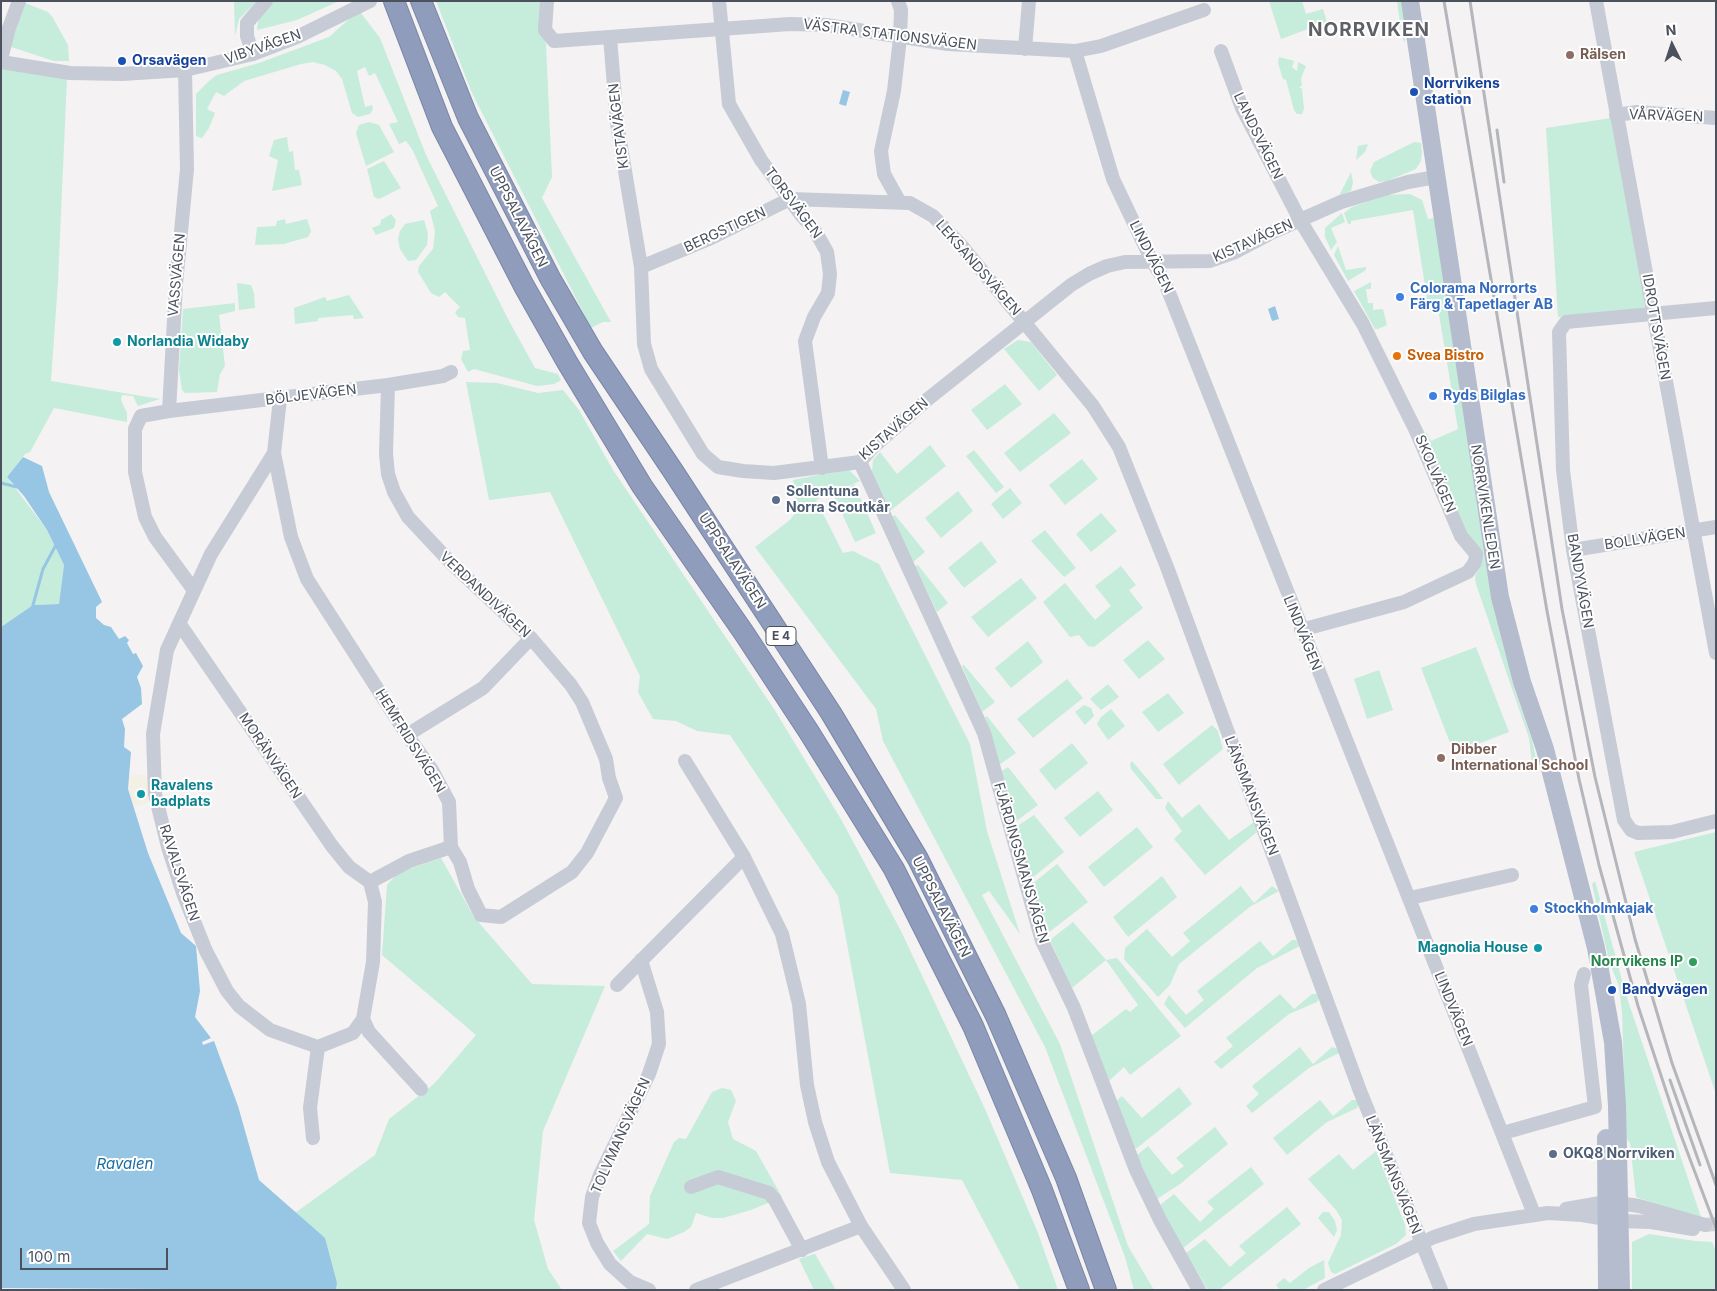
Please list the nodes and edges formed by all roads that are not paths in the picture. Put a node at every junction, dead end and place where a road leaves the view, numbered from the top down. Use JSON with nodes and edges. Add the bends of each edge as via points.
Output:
{"nodes":[{"id":1,"x":19,"y":1,"type":"edge"},
{"id":2,"x":266,"y":1,"type":"edge"},
{"id":3,"x":394,"y":1,"type":"edge"},
{"id":4,"x":421,"y":1,"type":"edge"},
{"id":5,"x":547,"y":1,"type":"edge"},
{"id":6,"x":720,"y":1,"type":"edge"},
{"id":7,"x":898,"y":1,"type":"edge"},
{"id":8,"x":1030,"y":1,"type":"edge"},
{"id":9,"x":1410,"y":1,"type":"edge"},
{"id":10,"x":1596,"y":1,"type":"edge"},
{"id":11,"x":368,"y":2,"type":"edge"},
{"id":12,"x":1204,"y":10,"type":"dead end"},
{"id":13,"x":720,"y":28,"type":"junction"},
{"id":14,"x":610,"y":37,"type":"junction"},
{"id":15,"x":900,"y":38,"type":"junction"},
{"id":16,"x":1025,"y":49,"type":"junction"},
{"id":17,"x":1075,"y":51,"type":"junction"},
{"id":18,"x":1221,"y":51,"type":"dead end"},
{"id":19,"x":253,"y":54,"type":"junction"},
{"id":20,"x":1,"y":60,"type":"edge"},
{"id":21,"x":185,"y":70,"type":"junction"},
{"id":22,"x":1616,"y":115,"type":"junction"},
{"id":23,"x":1716,"y":118,"type":"edge"},
{"id":24,"x":1436,"y":177,"type":"junction"},
{"id":25,"x":790,"y":199,"type":"junction"},
{"id":26,"x":899,"y":201,"type":"junction"},
{"id":27,"x":1300,"y":220,"type":"junction"},
{"id":28,"x":1152,"y":261,"type":"junction"},
{"id":29,"x":641,"y":267,"type":"junction"},
{"id":30,"x":1716,"y":308,"type":"edge"},
{"id":31,"x":1654,"y":313,"type":"junction"},
{"id":32,"x":1025,"y":323,"type":"junction"},
{"id":33,"x":451,"y":372,"type":"dead end"},
{"id":34,"x":388,"y":385,"type":"junction"},
{"id":35,"x":280,"y":399,"type":"junction"},
{"id":36,"x":169,"y":411,"type":"junction"},
{"id":37,"x":274,"y":453,"type":"junction"},
{"id":38,"x":860,"y":462,"type":"junction"},
{"id":39,"x":822,"y":468,"type":"junction"},
{"id":40,"x":1716,"y":528,"type":"edge"},
{"id":41,"x":1693,"y":531,"type":"junction"},
{"id":42,"x":1573,"y":550,"type":"junction"},
{"id":43,"x":193,"y":589,"type":"junction"},
{"id":44,"x":178,"y":623,"type":"junction"},
{"id":45,"x":1301,"y":630,"type":"junction"},
{"id":46,"x":531,"y":638,"type":"junction"},
{"id":47,"x":1716,"y":653,"type":"edge"},
{"id":48,"x":407,"y":735,"type":"junction"},
{"id":49,"x":685,"y":761,"type":"dead end"},
{"id":50,"x":616,"y":798,"type":"joint"},
{"id":51,"x":1716,"y":821,"type":"edge"},
{"id":52,"x":451,"y":847,"type":"junction"},
{"id":53,"x":744,"y":857,"type":"junction"},
{"id":54,"x":1512,"y":875,"type":"dead end"},
{"id":55,"x":370,"y":882,"type":"junction"},
{"id":56,"x":1410,"y":898,"type":"junction"},
{"id":57,"x":641,"y":960,"type":"junction"},
{"id":58,"x":1584,"y":974,"type":"dead end"},
{"id":59,"x":617,"y":985,"type":"dead end"},
{"id":60,"x":363,"y":1019,"type":"junction"},
{"id":61,"x":318,"y":1047,"type":"junction"},
{"id":62,"x":422,"y":1089,"type":"dead end"},
{"id":63,"x":1503,"y":1133,"type":"junction"},
{"id":64,"x":313,"y":1138,"type":"dead end"},
{"id":65,"x":691,"y":1187,"type":"dead end"},
{"id":66,"x":1613,"y":1211,"type":"junction"},
{"id":67,"x":1541,"y":1213,"type":"junction"},
{"id":68,"x":861,"y":1226,"type":"junction"},
{"id":69,"x":1420,"y":1244,"type":"junction"},
{"id":70,"x":802,"y":1250,"type":"junction"},
{"id":71,"x":649,"y":1290,"type":"edge"},
{"id":72,"x":696,"y":1290,"type":"edge"},
{"id":73,"x":904,"y":1290,"type":"edge"},
{"id":74,"x":1078,"y":1290,"type":"edge"},
{"id":75,"x":1106,"y":1290,"type":"edge"},
{"id":76,"x":1199,"y":1290,"type":"edge"},
{"id":77,"x":1324,"y":1290,"type":"edge"},
{"id":78,"x":1441,"y":1290,"type":"edge"},
{"id":79,"x":1608,"y":1290,"type":"edge"},
{"id":80,"x":1620,"y":1290,"type":"edge"}],
"edges":[{"from":1,"to":20,"type":"street"},
{"from":2,"to":19,"type":"street","via":[[247,23]]},
{"from":3,"to":74,"type":"highway","name":"UPPSALAVÄGEN","number":"E 4","via":[[442,127],[562,354],[642,486],[788,699],[894,869],[973,1026],[1042,1190]]},
{"from":4,"to":75,"type":"highway","name":"UPPSALAVÄGEN","number":"E 4","via":[[468,118],[592,352],[826,705],[918,859],[996,1016],[1066,1178]]},
{"from":5,"to":14,"type":"street","name":"VÄSTRA STATIONSVÄGEN","via":[[545,30],[554,41]]},
{"from":6,"to":13,"type":"street","name":"TORSVÄGEN"},
{"from":7,"to":15,"type":"street","via":[[901,10]]},
{"from":8,"to":16,"type":"street"},
{"from":9,"to":24,"type":"main road","name":"NORRVIKENLEDEN"},
{"from":10,"to":22,"type":"street","name":"IDROTTSVÄGEN"},
{"from":11,"to":19,"type":"street","name":"VIBYVÄGEN","via":[[297,37]]},
{"from":12,"to":17,"type":"street","name":"VÄSTRA STATIONSVÄGEN","via":[[1101,46]]},
{"from":13,"to":14,"type":"street","name":"VÄSTRA STATIONSVÄGEN"},
{"from":13,"to":15,"type":"street","name":"VÄSTRA STATIONSVÄGEN","via":[[808,24]]},
{"from":13,"to":25,"type":"street","name":"TORSVÄGEN","via":[[728,104],[761,160]]},
{"from":14,"to":29,"type":"street","name":"KISTAVÄGEN","via":[[617,123]]},
{"from":15,"to":16,"type":"street","name":"VÄSTRA STATIONSVÄGEN"},
{"from":15,"to":26,"type":"street","via":[[882,151],[884,174]]},
{"from":16,"to":17,"type":"street","name":"VÄSTRA STATIONSVÄGEN"},
{"from":17,"to":28,"type":"street","name":"LINDVÄGEN","via":[[1113,179]]},
{"from":18,"to":27,"type":"street","name":"LANDSVÄGEN","via":[[1242,108]]},
{"from":19,"to":21,"type":"street","name":"VIBYVÄGEN"},
{"from":20,"to":21,"type":"street","name":"VIBYVÄGEN","via":[[70,73]]},
{"from":21,"to":36,"type":"street","name":"VASSVÄGEN","via":[[188,151]]},
{"from":22,"to":23,"type":"street","name":"VÅRVÄGEN","via":[[1637,112]]},
{"from":22,"to":31,"type":"street","name":"IDROTTSVÄGEN"},
{"from":24,"to":27,"type":"street","name":"KISTAVÄGEN","via":[[1367,193]]},
{"from":24,"to":66,"type":"main road","name":"NORRVIKENLEDEN","via":[[1500,597],[1522,682],[1549,765],[1596,948],[1613,1042],[1617,1106]]},
{"from":25,"to":26,"type":"street","name":"BERGSTIGEN"},
{"from":25,"to":29,"type":"street","name":"BERGSTIGEN","via":[[711,238]]},
{"from":25,"to":39,"type":"street","name":"TORSVÄGEN","via":[[821,240],[827,252],[830,274],[828,293],[805,341]]},
{"from":26,"to":32,"type":"street","name":"LEKSANDSVÄGEN","via":[[910,203],[933,216]]},
{"from":27,"to":28,"type":"street","name":"KISTAVÄGEN","via":[[1210,261]]},
{"from":27,"to":45,"type":"street","name":"SKOLVÄGEN","via":[[1363,324],[1416,431],[1461,536],[1476,554],[1468,572],[1404,602]]},
{"from":28,"to":32,"type":"street","name":"KISTAVÄGEN","via":[[1125,262],[1089,274]]},
{"from":28,"to":45,"type":"street","name":"LINDVÄGEN","via":[[1164,280]]},
{"from":29,"to":39,"type":"street","name":"KISTAVÄGEN","via":[[644,344],[651,369],[703,454],[718,466],[743,471]]},
{"from":30,"to":31,"type":"street"},
{"from":31,"to":41,"type":"street","name":"IDROTTSVÄGEN"},
{"from":31,"to":42,"type":"street","name":"BANDYVÄGEN","via":[[1566,322],[1559,332],[1563,470]]},
{"from":32,"to":38,"type":"street","name":"KISTAVÄGEN","via":[[928,400]]},
{"from":32,"to":69,"type":"street","name":"LÄNSMANSVÄGEN","via":[[1106,423],[1129,469]]},
{"from":33,"to":34,"type":"street","name":"BÖLJEVÄGEN"},
{"from":34,"to":35,"type":"street","name":"BÖLJEVÄGEN"},
{"from":34,"to":46,"type":"street","name":"VERDANDIVÄGEN","via":[[388,474],[408,517],[457,570]]},
{"from":35,"to":36,"type":"street","name":"BÖLJEVÄGEN"},
{"from":35,"to":37,"type":"street","name":"RAVALSVÄGEN"},
{"from":36,"to":43,"type":"street","via":[[142,416],[137,422],[135,472],[145,517],[154,537]]},
{"from":37,"to":43,"type":"street","name":"RAVALSVÄGEN"},
{"from":37,"to":48,"type":"street","name":"HEMFRIDSVÄGEN","via":[[291,537],[307,579]]},
{"from":38,"to":39,"type":"street","name":"KISTAVÄGEN"},
{"from":38,"to":76,"type":"street","name":"FJÄRDINGSMANSVÄGEN","via":[[984,733],[1042,941],[1074,1008],[1136,1170]]},
{"from":40,"to":41,"type":"street","name":"BOLLVÄGEN"},
{"from":41,"to":42,"type":"street","name":"BOLLVÄGEN"},
{"from":41,"to":47,"type":"street","name":"IDROTTSVÄGEN"},
{"from":42,"to":51,"type":"street","name":"BANDYVÄGEN","via":[[1627,825],[1638,833],[1672,832]]},
{"from":43,"to":44,"type":"street","name":"RAVALSVÄGEN"},
{"from":44,"to":55,"type":"street","name":"MORÄNVÄGEN","via":[[332,846],[349,866]]},
{"from":44,"to":61,"type":"street","name":"RAVALSVÄGEN","via":[[168,650],[153,734],[155,794],[184,896],[206,950],[227,991],[239,1006],[270,1030]]},
{"from":45,"to":56,"type":"street","name":"LINDVÄGEN"},
{"from":46,"to":48,"type":"street","via":[[483,688]]},
{"from":46,"to":50,"type":"street","name":"VERDANDIVÄGEN","via":[[560,670],[582,702],[606,759]]},
{"from":48,"to":52,"type":"street","name":"HEMFRIDSVÄGEN","via":[[432,770],[449,802]]},
{"from":49,"to":53,"type":"street"},
{"from":50,"to":52,"type":"street","name":"HEMFRIDSVÄGEN","via":[[588,853],[572,872],[501,917],[481,915]]},
{"from":52,"to":55,"type":"street","via":[[409,861]]},
{"from":53,"to":57,"type":"street"},
{"from":53,"to":68,"type":"street","via":[[782,934],[799,1004],[807,1085],[815,1122],[828,1162]]},
{"from":54,"to":56,"type":"street"},
{"from":55,"to":60,"type":"street","via":[[375,902],[373,962]]},
{"from":56,"to":63,"type":"street","name":"LINDVÄGEN"},
{"from":57,"to":59,"type":"street"},
{"from":57,"to":71,"type":"street","name":"TOLVMANSVÄGEN","via":[[657,1012],[659,1044],[649,1074],[600,1175],[592,1197],[589,1222],[610,1264],[630,1282]]},
{"from":58,"to":63,"type":"street","via":[[1581,984],[1595,1107]]},
{"from":60,"to":61,"type":"street","via":[[352,1033]]},
{"from":60,"to":62,"type":"street","via":[[369,1032]]},
{"from":61,"to":64,"type":"street","via":[[310,1108]]},
{"from":63,"to":67,"type":"street","name":"LINDVÄGEN"},
{"from":65,"to":70,"type":"street","via":[[718,1177],[770,1193]]},
{"from":66,"to":66,"type":"street","via":[[1691,1230],[1706,1226],[1639,1206]]},
{"from":66,"to":67,"type":"street"},
{"from":66,"to":79,"type":"main road","name":"NORRVIKENLEDEN"},
{"from":66,"to":80,"type":"main road","name":"NORRVIKENLEDEN"},
{"from":67,"to":69,"type":"street","via":[[1474,1224]]},
{"from":68,"to":70,"type":"street"},
{"from":68,"to":73,"type":"street"},
{"from":69,"to":77,"type":"street"},
{"from":69,"to":78,"type":"street","name":"LÄNSMANSVÄGEN"},
{"from":70,"to":72,"type":"street"}]}
